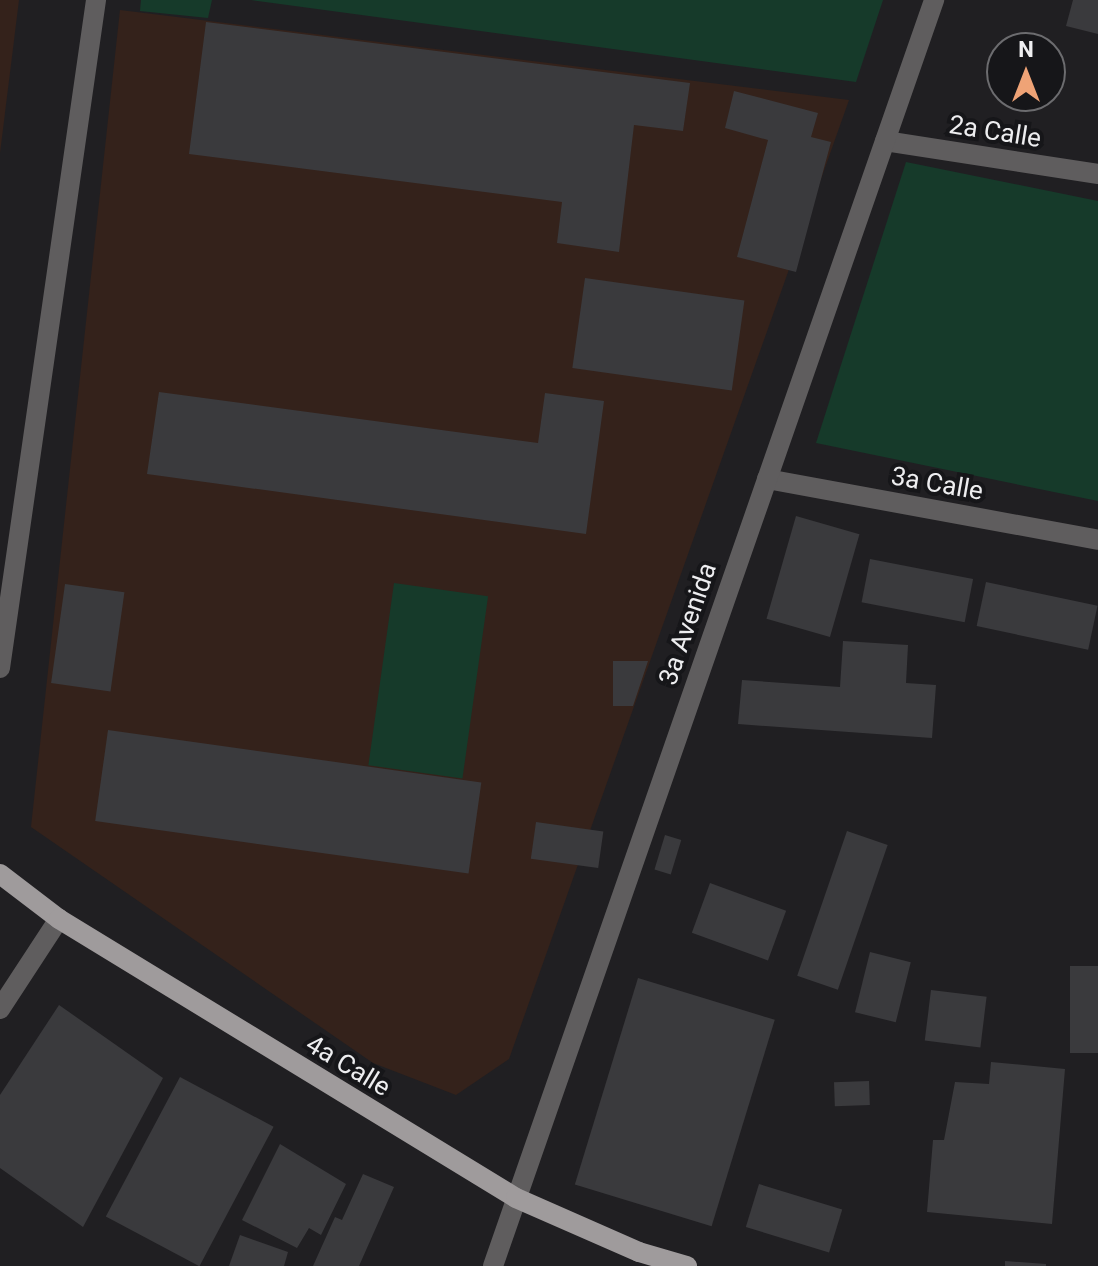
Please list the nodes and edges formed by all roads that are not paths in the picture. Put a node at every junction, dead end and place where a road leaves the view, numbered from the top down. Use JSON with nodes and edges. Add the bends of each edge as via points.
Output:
{"nodes":[{"id":1,"x":96,"y":0,"type":"edge"},
{"id":2,"x":934,"y":0,"type":"edge"},
{"id":3,"x":885,"y":141,"type":"junction"},
{"id":4,"x":1098,"y":174,"type":"edge"},
{"id":5,"x":767,"y":479,"type":"junction"},
{"id":6,"x":1098,"y":540,"type":"edge"},
{"id":7,"x":2,"y":640,"type":"edge"},
{"id":8,"x":0,"y":668,"type":"edge"},
{"id":9,"x":0,"y":874,"type":"edge"},
{"id":10,"x":59,"y":919,"type":"junction"},
{"id":11,"x":0,"y":1009,"type":"edge"},
{"id":12,"x":516,"y":1198,"type":"junction"},
{"id":13,"x":493,"y":1266,"type":"edge"},
{"id":14,"x":687,"y":1266,"type":"edge"}],
"edges":[{"from":1,"to":7,"type":"street"},
{"from":2,"to":3,"type":"street","name":"3a Avenida"},
{"from":3,"to":4,"type":"street","name":"2a Calle"},
{"from":3,"to":5,"type":"street","name":"3a Avenida"},
{"from":5,"to":6,"type":"street","name":"3a Calle"},
{"from":5,"to":12,"type":"street","name":"3a Avenida"},
{"from":7,"to":8,"type":"street"},
{"from":9,"to":10,"type":"main road","name":"4a Calle"},
{"from":10,"to":11,"type":"street"},
{"from":10,"to":12,"type":"main road","name":"4a Calle"},
{"from":12,"to":13,"type":"street","name":"3a Avenida"},
{"from":12,"to":14,"type":"main road","name":"4a Calle","via":[[639,1252]]}]}
